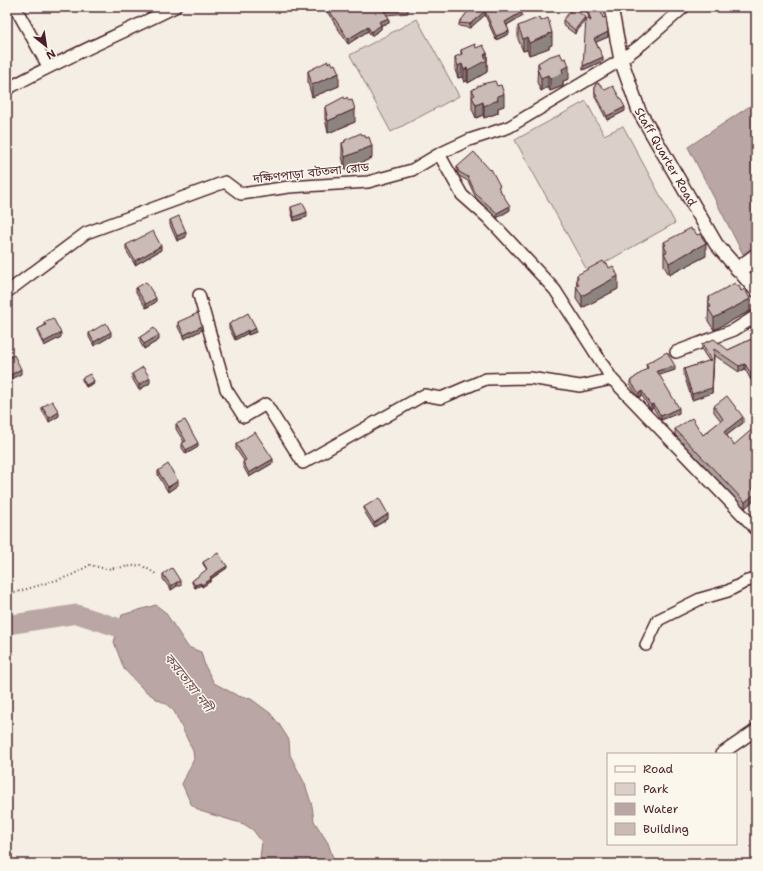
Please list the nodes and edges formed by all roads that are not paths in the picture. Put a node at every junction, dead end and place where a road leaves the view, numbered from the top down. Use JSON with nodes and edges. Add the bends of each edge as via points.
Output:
{"nodes":[{"id":1,"x":15,"y":7,"type":"edge"},
{"id":2,"x":174,"y":7,"type":"edge"},
{"id":3,"x":611,"y":7,"type":"edge"},
{"id":4,"x":684,"y":7,"type":"edge"},
{"id":5,"x":621,"y":60,"type":"junction"},
{"id":6,"x":48,"y":66,"type":"junction"},
{"id":7,"x":7,"y":90,"type":"edge"},
{"id":8,"x":439,"y":154,"type":"junction"},
{"id":9,"x":756,"y":255,"type":"edge"},
{"id":10,"x":737,"y":269,"type":"junction"},
{"id":11,"x":756,"y":269,"type":"edge"},
{"id":12,"x":756,"y":290,"type":"edge"},
{"id":13,"x":7,"y":292,"type":"edge"},
{"id":14,"x":199,"y":295,"type":"dead end"},
{"id":15,"x":756,"y":316,"type":"edge"},
{"id":16,"x":676,"y":352,"type":"dead end"},
{"id":17,"x":612,"y":379,"type":"junction"},
{"id":18,"x":756,"y":527,"type":"edge"},
{"id":19,"x":756,"y":579,"type":"edge"},
{"id":20,"x":646,"y":645,"type":"dead end"},
{"id":21,"x":756,"y":730,"type":"edge"},
{"id":22,"x":722,"y":753,"type":"edge"}],
"edges":[{"from":1,"to":6,"type":"street"},
{"from":2,"to":6,"type":"street"},
{"from":3,"to":5,"type":"street","name":"Staff Quarter Road"},
{"from":4,"to":5,"type":"street","name":"দক্ষিণপাড়া বটতলা রোড"},
{"from":5,"to":8,"type":"street","name":"দক্ষিণপাড়া বটতলা রোড","via":[[508,127],[469,140]]},
{"from":5,"to":10,"type":"street","name":"Staff Quarter Road","via":[[639,111],[716,244]]},
{"from":6,"to":7,"type":"street"},
{"from":8,"to":13,"type":"street","name":"দক্ষিণপাড়া বটতলা রোড","via":[[412,170],[368,182],[289,187],[241,194],[225,182],[86,233]]},
{"from":8,"to":17,"type":"street","via":[[462,195],[488,218],[555,290]]},
{"from":9,"to":10,"type":"street"},
{"from":10,"to":11,"type":"street","via":[[753,266]]},
{"from":10,"to":12,"type":"street","name":"Staff Quarter Road"},
{"from":14,"to":17,"type":"street","via":[[226,389],[244,418],[266,404],[304,463],[424,395],[441,398],[486,379],[530,378],[580,386]]},
{"from":15,"to":16,"type":"street","via":[[734,330]]},
{"from":17,"to":18,"type":"street"},
{"from":19,"to":20,"type":"street","via":[[700,599],[658,620]]},
{"from":21,"to":22,"type":"street"}]}
